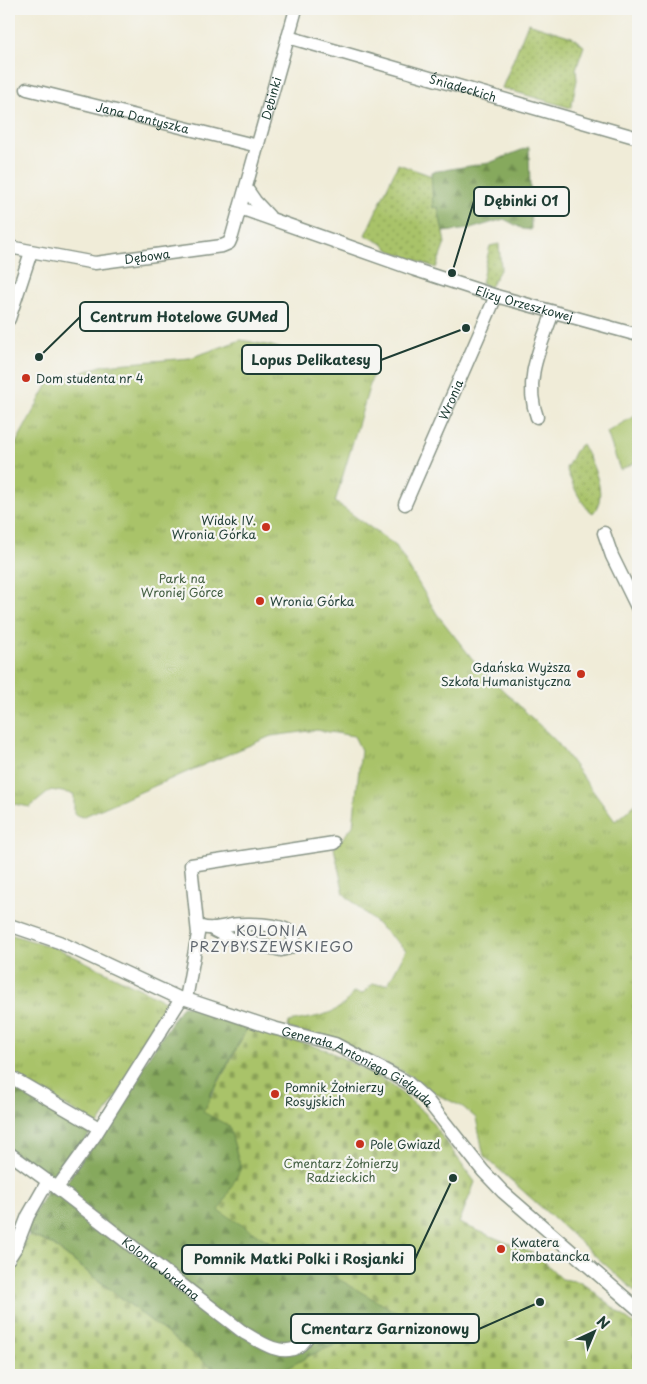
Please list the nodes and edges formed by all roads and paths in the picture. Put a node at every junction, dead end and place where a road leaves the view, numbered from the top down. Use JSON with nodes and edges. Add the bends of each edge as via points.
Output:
{"nodes":[{"id":1,"x":296,"y":9,"type":"edge"},
{"id":2,"x":288,"y":37,"type":"junction"},
{"id":3,"x":26,"y":89,"type":"dead end"},
{"id":4,"x":638,"y":138,"type":"edge"},
{"id":5,"x":258,"y":146,"type":"junction"},
{"id":6,"x":246,"y":188,"type":"junction"},
{"id":7,"x":240,"y":208,"type":"junction"},
{"id":8,"x":271,"y":218,"type":"junction"},
{"id":9,"x":9,"y":247,"type":"edge"},
{"id":10,"x":31,"y":252,"type":"junction"},
{"id":11,"x":496,"y":296,"type":"junction"},
{"id":12,"x":553,"y":312,"type":"junction"},
{"id":13,"x":9,"y":319,"type":"edge"},
{"id":14,"x":638,"y":335,"type":"edge"},
{"id":15,"x":537,"y":417,"type":"dead end"},
{"id":16,"x":405,"y":504,"type":"dead end"},
{"id":17,"x":604,"y":533,"type":"dead end"},
{"id":18,"x":638,"y":609,"type":"edge"},
{"id":19,"x":334,"y":843,"type":"dead end"},
{"id":20,"x":9,"y":925,"type":"edge"},
{"id":21,"x":198,"y":926,"type":"junction"},
{"id":22,"x":212,"y":929,"type":"junction"},
{"id":23,"x":183,"y":999,"type":"junction"},
{"id":24,"x":9,"y":1076,"type":"edge"},
{"id":25,"x":100,"y":1128,"type":"junction"},
{"id":26,"x":9,"y":1153,"type":"edge"},
{"id":27,"x":53,"y":1185,"type":"junction"},
{"id":28,"x":9,"y":1258,"type":"edge"},
{"id":29,"x":638,"y":1309,"type":"edge"},
{"id":30,"x":315,"y":1325,"type":"dead end"}],
"edges":[{"from":1,"to":2,"type":"street","name":"Dębinki"},
{"from":2,"to":4,"type":"street","name":"Śniadeckich"},
{"from":2,"to":5,"type":"street","name":"Dębinki"},
{"from":3,"to":5,"type":"street","name":"Jana Dantyszka"},
{"from":5,"to":6,"type":"street","name":"Dębinki"},
{"from":6,"to":7,"type":"street","name":"Dębowa"},
{"from":6,"to":8,"type":"street","name":"Elizy Orzeszkowej"},
{"from":7,"to":8,"type":"street","name":"Elizy Orzeszkowej"},
{"from":7,"to":10,"type":"street","name":"Dębowa","via":[[230,241],[222,246],[95,263]]},
{"from":8,"to":11,"type":"street","name":"Elizy Orzeszkowej"},
{"from":9,"to":10,"type":"street","name":"Dębowa"},
{"from":10,"to":13,"type":"street"},
{"from":11,"to":12,"type":"street","name":"Elizy Orzeszkowej"},
{"from":11,"to":16,"type":"street","name":"Wronia"},
{"from":12,"to":14,"type":"street","name":"Elizy Orzeszkowej"},
{"from":12,"to":15,"type":"street","via":[[534,363],[533,406]]},
{"from":17,"to":18,"type":"street"},
{"from":19,"to":21,"type":"street","via":[[191,865]]},
{"from":20,"to":23,"type":"street","name":"Generała Antoniego Giełguda","via":[[59,942]]},
{"from":21,"to":22,"type":"street"},
{"from":21,"to":23,"type":"street"},
{"from":22,"to":22,"type":"street","via":[[229,938],[281,950],[289,948],[294,941],[288,930],[278,927],[233,925]]},
{"from":23,"to":25,"type":"street"},
{"from":23,"to":29,"type":"street","name":"Generała Antoniego Giełguda","via":[[335,1044],[408,1082],[427,1100],[502,1192]]},
{"from":24,"to":25,"type":"street"},
{"from":25,"to":27,"type":"street"},
{"from":26,"to":27,"type":"street","name":"Kolonia Jordana"},
{"from":27,"to":28,"type":"street","via":[[28,1216]]},
{"from":27,"to":30,"type":"street","name":"Kolonia Jordana","via":[[243,1332],[271,1348],[286,1350],[298,1347]]}]}
